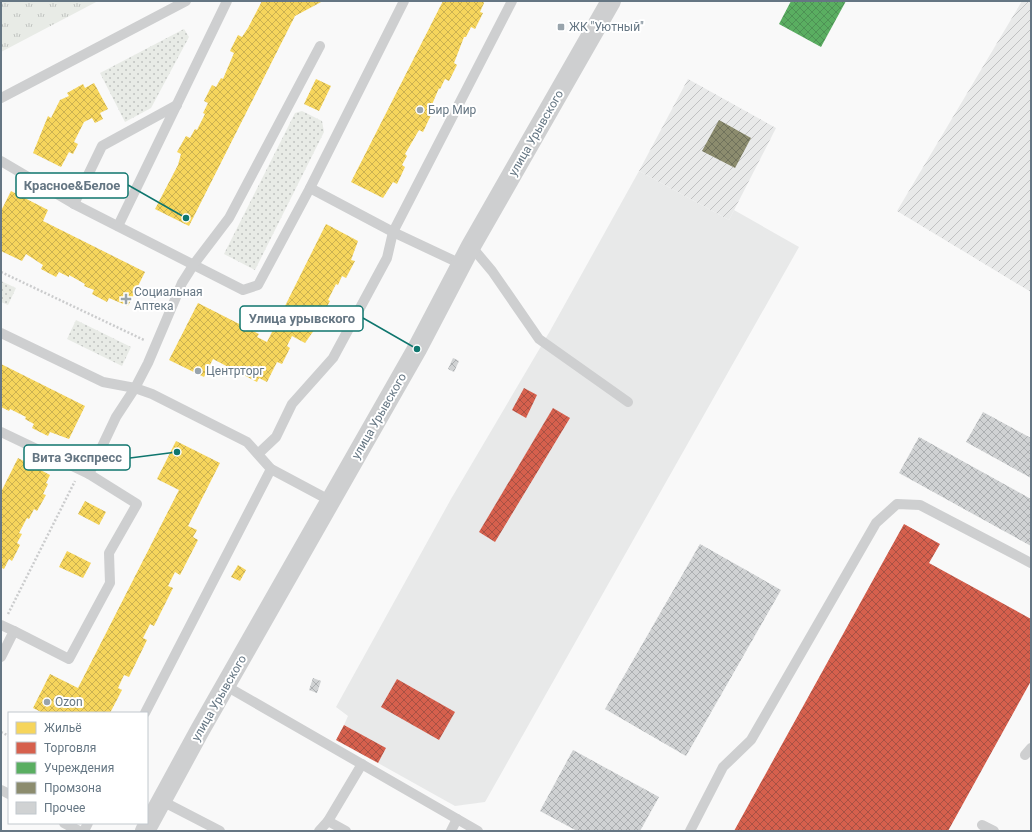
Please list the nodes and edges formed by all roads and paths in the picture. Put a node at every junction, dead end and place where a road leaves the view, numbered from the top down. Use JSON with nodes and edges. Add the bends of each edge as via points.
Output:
{"nodes":[{"id":1,"x":186,"y":1,"type":"edge"},
{"id":2,"x":227,"y":1,"type":"edge"},
{"id":3,"x":404,"y":1,"type":"edge"},
{"id":4,"x":512,"y":1,"type":"edge"},
{"id":5,"x":611,"y":1,"type":"edge"},
{"id":6,"x":320,"y":46,"type":"dead end"},
{"id":7,"x":1,"y":98,"type":"edge"},
{"id":8,"x":177,"y":105,"type":"junction"},
{"id":9,"x":1,"y":161,"type":"edge"},
{"id":10,"x":310,"y":188,"type":"junction"},
{"id":11,"x":74,"y":204,"type":"junction"},
{"id":12,"x":118,"y":226,"type":"junction"},
{"id":13,"x":392,"y":232,"type":"junction"},
{"id":14,"x":471,"y":246,"type":"junction"},
{"id":15,"x":194,"y":264,"type":"junction"},
{"id":16,"x":461,"y":264,"type":"junction"},
{"id":17,"x":1,"y":272,"type":"edge"},
{"id":18,"x":1,"y":333,"type":"edge"},
{"id":19,"x":156,"y":345,"type":"junction"},
{"id":20,"x":135,"y":388,"type":"junction"},
{"id":21,"x":628,"y":402,"type":"dead end"},
{"id":22,"x":1,"y":432,"type":"edge"},
{"id":23,"x":258,"y":453,"type":"junction"},
{"id":24,"x":271,"y":469,"type":"junction"},
{"id":25,"x":84,"y":472,"type":"junction"},
{"id":26,"x":331,"y":501,"type":"junction"},
{"id":27,"x":1031,"y":563,"type":"edge"},
{"id":28,"x":2,"y":625,"type":"edge"},
{"id":29,"x":14,"y":631,"type":"junction"},
{"id":30,"x":1,"y":657,"type":"edge"},
{"id":31,"x":226,"y":686,"type":"junction"},
{"id":32,"x":146,"y":712,"type":"edge"},
{"id":33,"x":362,"y":764,"type":"junction"},
{"id":34,"x":162,"y":801,"type":"junction"},
{"id":35,"x":457,"y":819,"type":"junction"},
{"id":36,"x":328,"y":821,"type":"junction"},
{"id":37,"x":66,"y":824,"type":"edge"},
{"id":38,"x":982,"y":825,"type":"dead end"},
{"id":39,"x":79,"y":831,"type":"edge"},
{"id":40,"x":145,"y":831,"type":"edge"},
{"id":41,"x":220,"y":831,"type":"edge"},
{"id":42,"x":319,"y":831,"type":"edge"},
{"id":43,"x":346,"y":831,"type":"edge"},
{"id":44,"x":451,"y":831,"type":"edge"},
{"id":45,"x":478,"y":831,"type":"edge"},
{"id":46,"x":690,"y":831,"type":"edge"},
{"id":47,"x":994,"y":831,"type":"edge"}],
"edges":[{"from":1,"to":7,"type":"lane"},
{"from":2,"to":8,"type":"lane"},
{"from":3,"to":10,"type":"lane"},
{"from":4,"to":13,"type":"lane"},
{"from":5,"to":14,"type":"street","name":"улица Урывского"},
{"from":6,"to":15,"type":"lane","via":[[229,218]]},
{"from":8,"to":11,"type":"lane","via":[[102,146]]},
{"from":8,"to":12,"type":"lane"},
{"from":9,"to":11,"type":"lane"},
{"from":10,"to":13,"type":"lane"},
{"from":10,"to":15,"type":"lane","via":[[258,285],[243,290]]},
{"from":11,"to":12,"type":"lane"},
{"from":12,"to":15,"type":"lane"},
{"from":13,"to":16,"type":"lane"},
{"from":13,"to":23,"type":"lane","via":[[387,258],[334,358],[292,404],[276,436]]},
{"from":14,"to":16,"type":"street","name":"улица Урывского"},
{"from":14,"to":21,"type":"lane","via":[[492,271],[539,339]]},
{"from":15,"to":19,"type":"lane","via":[[182,284]]},
{"from":16,"to":26,"type":"street","name":"улица Урывского","via":[[417,349]]},
{"from":17,"to":19,"type":"path"},
{"from":18,"to":20,"type":"lane","via":[[103,382]]},
{"from":19,"to":20,"type":"lane"},
{"from":20,"to":23,"type":"lane","via":[[247,442]]},
{"from":20,"to":25,"type":"lane"},
{"from":22,"to":25,"type":"lane"},
{"from":23,"to":24,"type":"lane"},
{"from":24,"to":26,"type":"lane"},
{"from":24,"to":32,"type":"lane"},
{"from":25,"to":28,"type":"path"},
{"from":25,"to":29,"type":"lane","via":[[137,504],[109,553],[110,583],[69,659]]},
{"from":26,"to":31,"type":"street","name":"улица Урывского"},
{"from":27,"to":46,"type":"lane","via":[[920,505],[897,504],[876,523],[751,740],[723,766]]},
{"from":28,"to":29,"type":"lane"},
{"from":29,"to":30,"type":"lane"},
{"from":31,"to":33,"type":"lane"},
{"from":31,"to":34,"type":"street","name":"улица Урывского"},
{"from":33,"to":35,"type":"lane"},
{"from":33,"to":36,"type":"lane"},
{"from":34,"to":40,"type":"street","name":"улица Урывского"},
{"from":34,"to":41,"type":"lane"},
{"from":35,"to":44,"type":"lane"},
{"from":35,"to":45,"type":"lane"},
{"from":36,"to":42,"type":"lane"},
{"from":36,"to":43,"type":"lane"},
{"from":37,"to":39,"type":"lane"},
{"from":38,"to":47,"type":"lane"}]}
